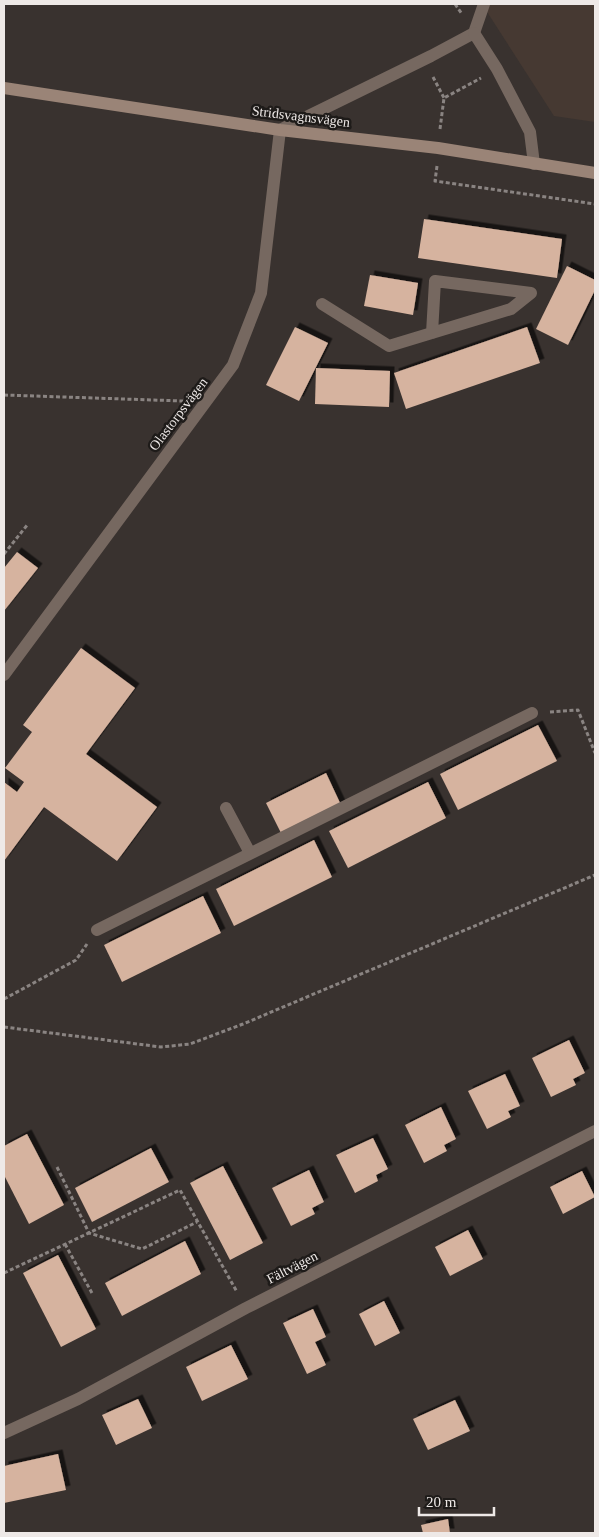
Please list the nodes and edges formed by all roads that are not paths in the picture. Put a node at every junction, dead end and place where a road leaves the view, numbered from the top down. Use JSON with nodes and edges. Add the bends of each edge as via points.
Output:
{"nodes":[{"id":1,"x":484,"y":4,"type":"edge"},
{"id":2,"x":474,"y":33,"type":"junction"},
{"id":3,"x":4,"y":88,"type":"edge"},
{"id":4,"x":280,"y":130,"type":"junction"},
{"id":5,"x":534,"y":164,"type":"junction"},
{"id":6,"x":595,"y":173,"type":"edge"},
{"id":7,"x":322,"y":304,"type":"dead end"},
{"id":8,"x":432,"y":333,"type":"junction"},
{"id":9,"x":4,"y":675,"type":"edge"},
{"id":10,"x":532,"y":713,"type":"road end"},
{"id":11,"x":226,"y":808,"type":"dead end"},
{"id":12,"x":250,"y":853,"type":"junction"},
{"id":13,"x":97,"y":930,"type":"road end"},
{"id":14,"x":595,"y":1131,"type":"edge"},
{"id":15,"x":4,"y":1433,"type":"edge"}],
"edges":[{"from":1,"to":2,"type":"street"},
{"from":2,"to":4,"type":"street"},
{"from":2,"to":5,"type":"street","via":[[530,132]]},
{"from":3,"to":4,"type":"street","name":"Stridsvagnsvägen"},
{"from":4,"to":5,"type":"street","name":"Stridsvagnsvägen","via":[[438,148]]},
{"from":4,"to":9,"type":"street","name":"Olastorpsvägen","via":[[261,293],[233,366]]},
{"from":5,"to":6,"type":"street","name":"Stridsvagnsvägen"},
{"from":7,"to":8,"type":"street","via":[[389,346]]},
{"from":8,"to":8,"type":"street","via":[[510,309],[531,293],[435,281]]},
{"from":10,"to":12,"type":"street"},
{"from":11,"to":12,"type":"street"},
{"from":12,"to":13,"type":"street"},
{"from":14,"to":15,"type":"street","name":"Fältvägen","via":[[246,1308],[78,1399]]}]}
